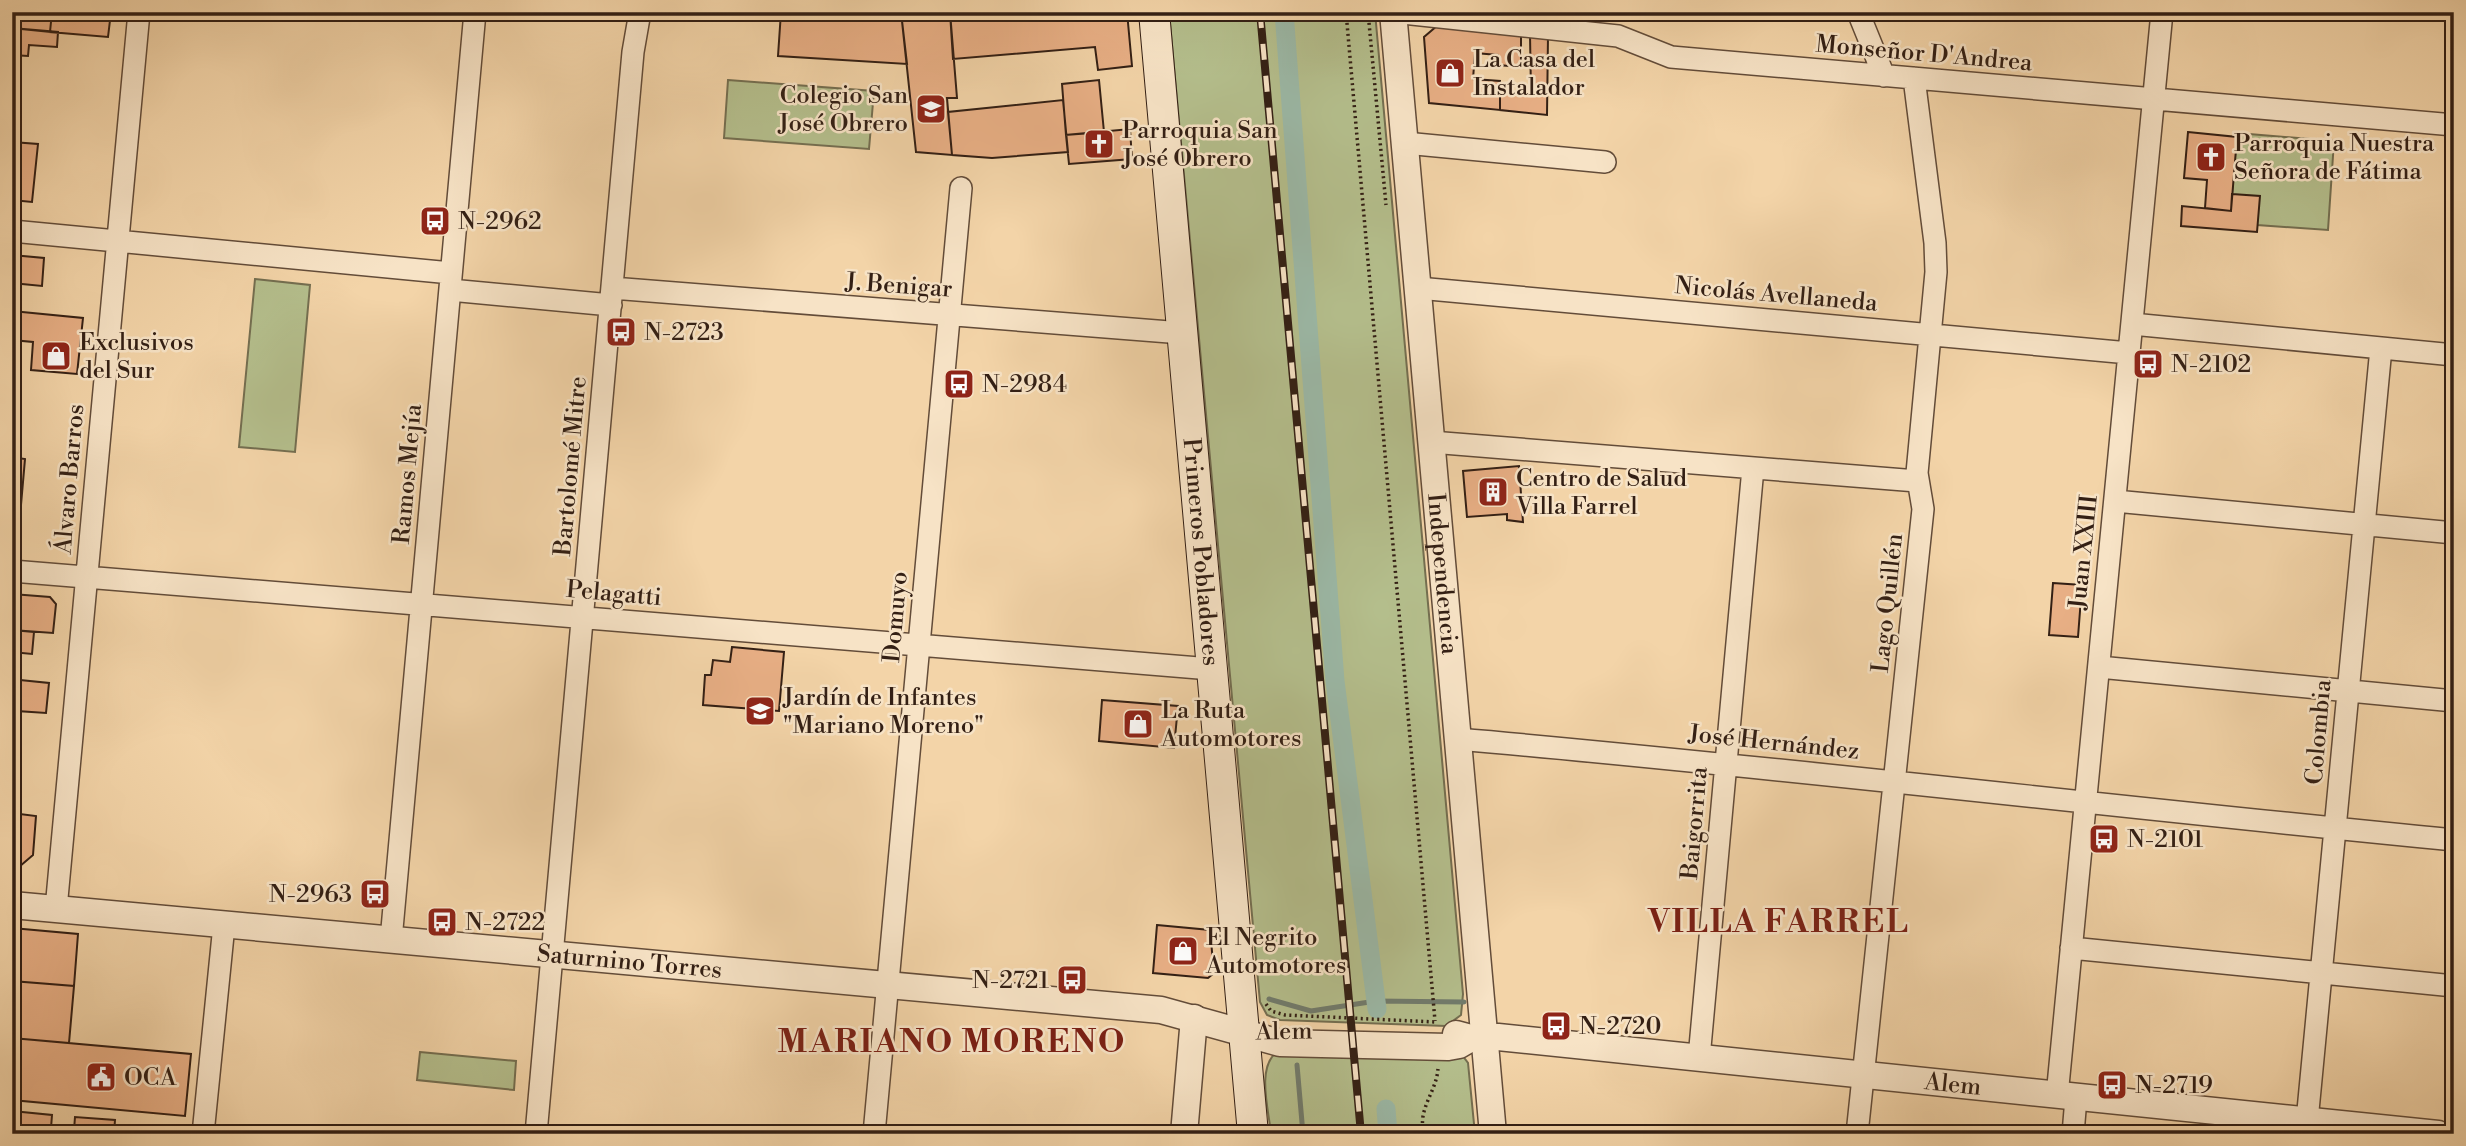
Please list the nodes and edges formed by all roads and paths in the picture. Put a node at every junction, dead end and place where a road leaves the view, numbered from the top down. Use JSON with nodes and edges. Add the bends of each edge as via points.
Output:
{"nodes":[{"id":1,"x":139,"y":12,"type":"edge"},
{"id":2,"x":475,"y":12,"type":"edge"},
{"id":3,"x":640,"y":12,"type":"edge"},
{"id":4,"x":1154,"y":12,"type":"edge"},
{"id":5,"x":1346,"y":12,"type":"edge"},
{"id":6,"x":1393,"y":12,"type":"edge"},
{"id":7,"x":1858,"y":12,"type":"edge"},
{"id":8,"x":2162,"y":12,"type":"edge"},
{"id":9,"x":1884,"y":76,"type":"junction"},
{"id":10,"x":1914,"y":78,"type":"junction"},
{"id":11,"x":2153,"y":99,"type":"junction"},
{"id":12,"x":2454,"y":125,"type":"edge"},
{"id":13,"x":1405,"y":143,"type":"junction"},
{"id":14,"x":1605,"y":162,"type":"dead end"},
{"id":15,"x":961,"y":188,"type":"dead end"},
{"id":16,"x":12,"y":231,"type":"edge"},
{"id":17,"x":118,"y":241,"type":"junction"},
{"id":18,"x":451,"y":282,"type":"junction"},
{"id":19,"x":1418,"y":288,"type":"junction"},
{"id":20,"x":611,"y":297,"type":"junction"},
{"id":21,"x":949,"y":315,"type":"junction"},
{"id":22,"x":2132,"y":324,"type":"junction"},
{"id":23,"x":1182,"y":333,"type":"junction"},
{"id":24,"x":1930,"y":335,"type":"junction"},
{"id":25,"x":2381,"y":348,"type":"junction"},
{"id":26,"x":2129,"y":353,"type":"junction"},
{"id":27,"x":2454,"y":355,"type":"edge"},
{"id":28,"x":1431,"y":442,"type":"junction"},
{"id":29,"x":1753,"y":468,"type":"junction"},
{"id":30,"x":1917,"y":481,"type":"junction"},
{"id":31,"x":2115,"y":501,"type":"junction"},
{"id":32,"x":2364,"y":524,"type":"junction"},
{"id":33,"x":2454,"y":533,"type":"edge"},
{"id":34,"x":12,"y":570,"type":"edge"},
{"id":35,"x":87,"y":577,"type":"junction"},
{"id":36,"x":421,"y":604,"type":"junction"},
{"id":37,"x":583,"y":617,"type":"junction"},
{"id":38,"x":919,"y":645,"type":"junction"},
{"id":39,"x":2099,"y":667,"type":"junction"},
{"id":40,"x":1211,"y":668,"type":"junction"},
{"id":41,"x":2348,"y":691,"type":"junction"},
{"id":42,"x":2454,"y":701,"type":"edge"},
{"id":43,"x":1458,"y":739,"type":"junction"},
{"id":44,"x":1726,"y":763,"type":"junction"},
{"id":45,"x":1896,"y":782,"type":"junction"},
{"id":46,"x":2085,"y":804,"type":"junction"},
{"id":47,"x":2335,"y":829,"type":"junction"},
{"id":48,"x":2454,"y":840,"type":"edge"},
{"id":49,"x":12,"y":905,"type":"edge"},
{"id":50,"x":56,"y":909,"type":"junction"},
{"id":51,"x":224,"y":925,"type":"junction"},
{"id":52,"x":391,"y":940,"type":"junction"},
{"id":53,"x":2071,"y":948,"type":"junction"},
{"id":54,"x":552,"y":955,"type":"junction"},
{"id":55,"x":2321,"y":973,"type":"junction"},
{"id":56,"x":888,"y":985,"type":"junction"},
{"id":57,"x":2454,"y":986,"type":"edge"},
{"id":58,"x":1265,"y":1002,"type":"dead end"},
{"id":59,"x":1194,"y":1018,"type":"junction"},
{"id":60,"x":1244,"y":1032,"type":"junction"},
{"id":61,"x":1477,"y":1037,"type":"junction"},
{"id":62,"x":1699,"y":1058,"type":"junction"},
{"id":63,"x":1438,"y":1061,"type":"dead end"},
{"id":64,"x":1864,"y":1076,"type":"junction"},
{"id":65,"x":2067,"y":1097,"type":"junction"},
{"id":66,"x":2295,"y":1125,"type":"edge"},
{"id":67,"x":203,"y":1134,"type":"edge"},
{"id":68,"x":536,"y":1134,"type":"edge"},
{"id":69,"x":874,"y":1134,"type":"edge"},
{"id":70,"x":1184,"y":1134,"type":"edge"},
{"id":71,"x":1253,"y":1134,"type":"edge"},
{"id":72,"x":1424,"y":1134,"type":"edge"},
{"id":73,"x":1493,"y":1134,"type":"edge"},
{"id":74,"x":1857,"y":1134,"type":"edge"},
{"id":75,"x":2073,"y":1134,"type":"edge"},
{"id":76,"x":2438,"y":1134,"type":"edge"}],
"edges":[{"from":1,"to":17,"type":"street","name":"Álvaro Barros"},
{"from":2,"to":18,"type":"street","name":"Ramos Mejía"},
{"from":3,"to":20,"type":"street","name":"Bartolomé Mitre"},
{"from":4,"to":23,"type":"main road","name":"Primeros Pobladores"},
{"from":5,"to":58,"type":"path","via":[[1436,1024],[1285,1015],[1270,1011]]},
{"from":6,"to":9,"type":"street","name":"Monseñor D'Andrea","via":[[1618,36],[1671,57]]},
{"from":6,"to":13,"type":"street","name":"Independencia"},
{"from":7,"to":9,"type":"street"},
{"from":8,"to":11,"type":"street","name":"Juan XXIII"},
{"from":9,"to":10,"type":"street","name":"Monseñor D'Andrea"},
{"from":10,"to":11,"type":"street","name":"Monseñor D'Andrea"},
{"from":10,"to":24,"type":"street","name":"Lago Quillén","via":[[1936,250]]},
{"from":11,"to":12,"type":"street","name":"Monseñor D'Andrea"},
{"from":11,"to":22,"type":"street","name":"Juan XXIII"},
{"from":13,"to":14,"type":"street"},
{"from":13,"to":19,"type":"street","name":"Independencia"},
{"from":15,"to":21,"type":"street","name":"Domuyo"},
{"from":16,"to":17,"type":"street","name":"J. Benigar"},
{"from":17,"to":18,"type":"street","name":"J. Benigar"},
{"from":17,"to":35,"type":"street","name":"Álvaro Barros"},
{"from":18,"to":20,"type":"street","name":"J. Benigar"},
{"from":18,"to":36,"type":"street","name":"Ramos Mejía"},
{"from":19,"to":24,"type":"street","name":"Nicolás Avellaneda"},
{"from":19,"to":28,"type":"street","name":"Independencia"},
{"from":20,"to":21,"type":"street","name":"J. Benigar"},
{"from":20,"to":37,"type":"street","name":"Bartolomé Mitre"},
{"from":21,"to":23,"type":"street","name":"J. Benigar"},
{"from":21,"to":38,"type":"street","name":"Domuyo"},
{"from":22,"to":25,"type":"street"},
{"from":22,"to":26,"type":"street","name":"Juan XXIII"},
{"from":23,"to":40,"type":"main road","name":"Primeros Pobladores"},
{"from":24,"to":26,"type":"street","name":"Nicolás Avellaneda"},
{"from":24,"to":30,"type":"street","name":"Lago Quillén"},
{"from":25,"to":27,"type":"street"},
{"from":25,"to":32,"type":"street","name":"Colombia"},
{"from":26,"to":31,"type":"street","name":"Juan XXIII"},
{"from":28,"to":29,"type":"street"},
{"from":28,"to":43,"type":"street","name":"Independencia"},
{"from":29,"to":30,"type":"street"},
{"from":29,"to":44,"type":"street","name":"Baigorrita"},
{"from":30,"to":45,"type":"street","name":"Lago Quillén","via":[[1923,509]]},
{"from":31,"to":32,"type":"street"},
{"from":31,"to":39,"type":"street","name":"Juan XXIII"},
{"from":32,"to":33,"type":"street"},
{"from":32,"to":41,"type":"street","name":"Colombia"},
{"from":34,"to":35,"type":"street","name":"Pelagatti"},
{"from":35,"to":36,"type":"street","name":"Pelagatti"},
{"from":35,"to":50,"type":"street","name":"Álvaro Barros"},
{"from":36,"to":37,"type":"street","name":"Pelagatti"},
{"from":36,"to":52,"type":"street","name":"Ramos Mejía"},
{"from":37,"to":38,"type":"street","name":"Pelagatti"},
{"from":37,"to":54,"type":"street","name":"Bartolomé Mitre"},
{"from":38,"to":40,"type":"street","name":"Pelagatti"},
{"from":38,"to":56,"type":"street","name":"Domuyo"},
{"from":39,"to":41,"type":"street"},
{"from":39,"to":46,"type":"street","name":"Juan XXIII"},
{"from":40,"to":60,"type":"main road","name":"Primeros Pobladores"},
{"from":41,"to":42,"type":"street"},
{"from":41,"to":47,"type":"street","name":"Colombia"},
{"from":43,"to":44,"type":"street","name":"José Hernández"},
{"from":43,"to":61,"type":"street","name":"Independencia"},
{"from":44,"to":45,"type":"street","name":"José Hernández"},
{"from":44,"to":62,"type":"street","name":"Baigorrita"},
{"from":45,"to":46,"type":"street","name":"José Hernández"},
{"from":45,"to":64,"type":"street","name":"Lago Quillén"},
{"from":46,"to":47,"type":"street","name":"José Hernández"},
{"from":46,"to":53,"type":"street","name":"Juan XXIII"},
{"from":47,"to":48,"type":"street","name":"José Hernández"},
{"from":47,"to":55,"type":"street","name":"Colombia"},
{"from":49,"to":50,"type":"street","name":"Saturnino Torres"},
{"from":50,"to":51,"type":"street","name":"Saturnino Torres"},
{"from":51,"to":52,"type":"street","name":"Saturnino Torres"},
{"from":51,"to":67,"type":"street"},
{"from":52,"to":54,"type":"street","name":"Saturnino Torres"},
{"from":53,"to":55,"type":"street"},
{"from":53,"to":65,"type":"street","name":"Juan XXIII"},
{"from":54,"to":56,"type":"street","name":"Saturnino Torres"},
{"from":54,"to":68,"type":"street","name":"Bartolomé Mitre"},
{"from":55,"to":57,"type":"street"},
{"from":55,"to":66,"type":"street","name":"Colombia"},
{"from":56,"to":59,"type":"street","name":"Saturnino Torres","via":[[1161,1010]]},
{"from":56,"to":69,"type":"street","name":"Domuyo"},
{"from":59,"to":60,"type":"street","name":"Saturnino Torres"},
{"from":59,"to":70,"type":"street"},
{"from":60,"to":61,"type":"street","name":"Alem","via":[[1292,1029]]},
{"from":60,"to":71,"type":"main road","name":"Primeros Pobladores"},
{"from":61,"to":62,"type":"street","name":"Alem"},
{"from":61,"to":73,"type":"street","name":"Independencia"},
{"from":62,"to":64,"type":"street","name":"Alem"},
{"from":63,"to":72,"type":"path","via":[[1435,1088],[1423,1109]]},
{"from":64,"to":65,"type":"street","name":"Alem"},
{"from":64,"to":74,"type":"street","name":"Lago Quillén"},
{"from":65,"to":66,"type":"street","name":"Alem"},
{"from":65,"to":75,"type":"street","name":"Juan XXIII"},
{"from":66,"to":76,"type":"street","name":"Alem"}]}
